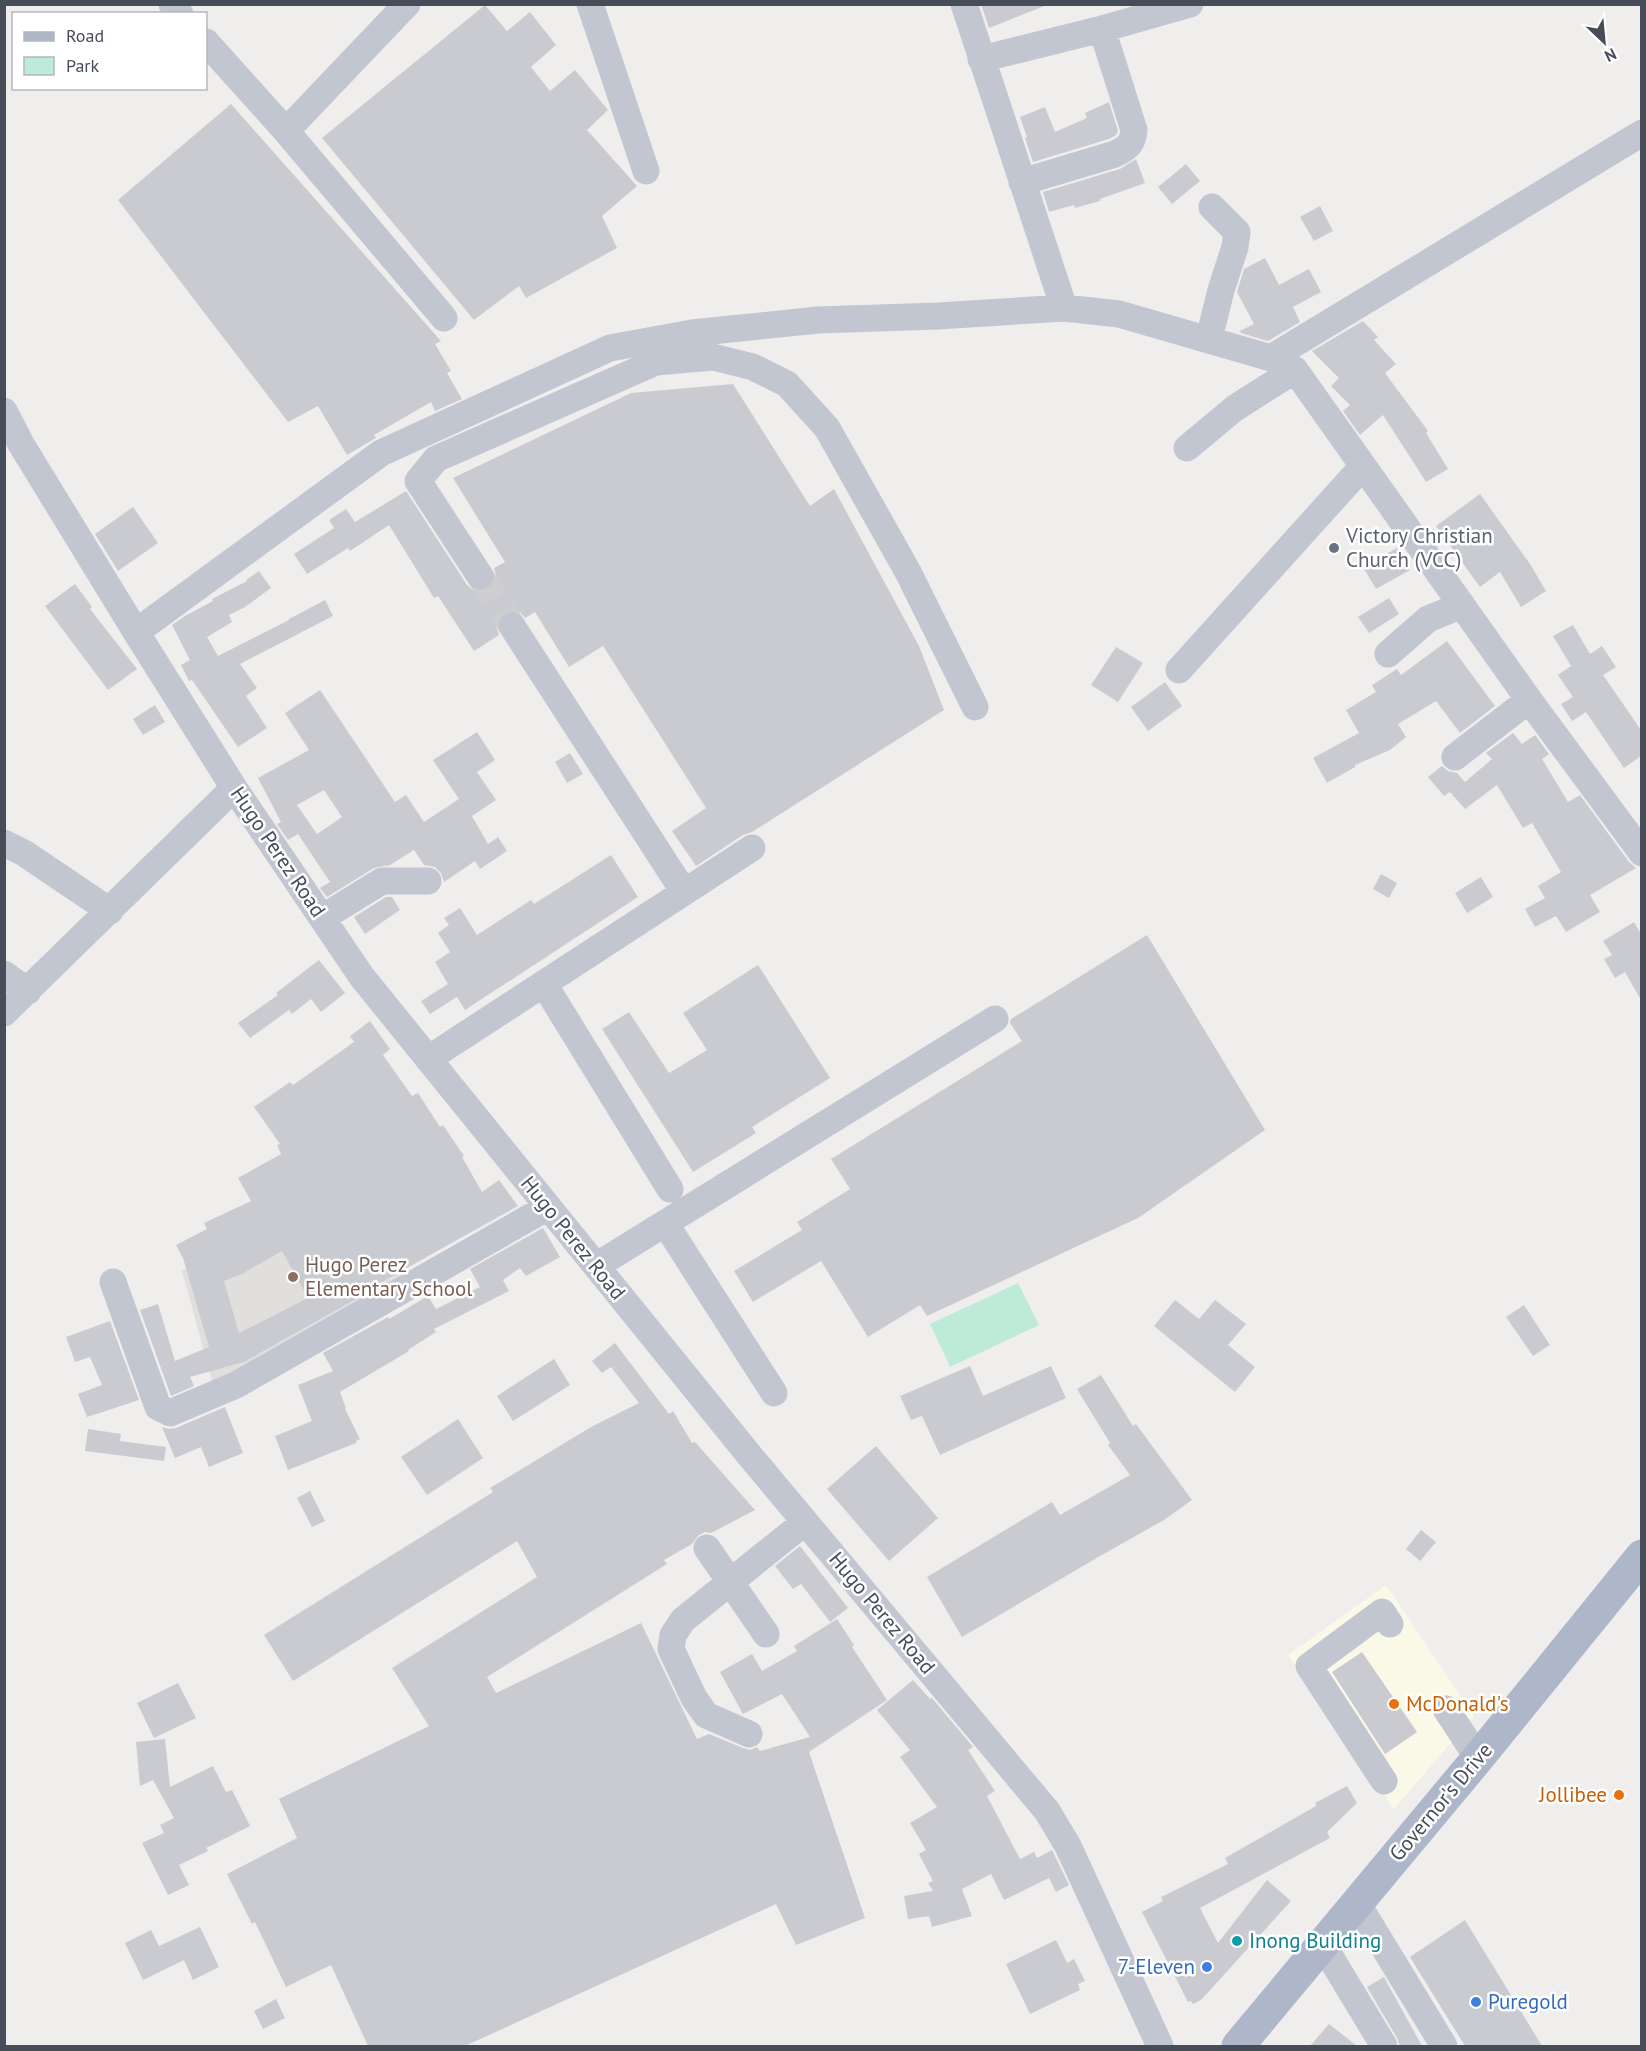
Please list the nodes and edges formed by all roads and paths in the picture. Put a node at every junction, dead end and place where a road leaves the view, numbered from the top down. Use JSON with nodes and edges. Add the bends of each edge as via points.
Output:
{"nodes":[{"id":1,"x":408,"y":4,"type":"edge"},
{"id":2,"x":590,"y":4,"type":"edge"},
{"id":3,"x":964,"y":4,"type":"edge"},
{"id":4,"x":1190,"y":4,"type":"edge"},
{"id":5,"x":1102,"y":29,"type":"junction"},
{"id":6,"x":207,"y":43,"type":"edge"},
{"id":7,"x":981,"y":58,"type":"junction"},
{"id":8,"x":286,"y":131,"type":"junction"},
{"id":9,"x":1641,"y":133,"type":"edge"},
{"id":10,"x":645,"y":171,"type":"dead end"},
{"id":11,"x":1022,"y":182,"type":"junction"},
{"id":12,"x":1212,"y":207,"type":"dead end"},
{"id":13,"x":1064,"y":308,"type":"junction"},
{"id":14,"x":444,"y":318,"type":"dead end"},
{"id":15,"x":1209,"y":339,"type":"junction"},
{"id":16,"x":1271,"y":358,"type":"junction"},
{"id":17,"x":1295,"y":370,"type":"junction"},
{"id":18,"x":4,"y":411,"type":"edge"},
{"id":19,"x":1186,"y":448,"type":"dead end"},
{"id":20,"x":1363,"y":466,"type":"junction"},
{"id":21,"x":480,"y":576,"type":"tunnel mouth"},
{"id":22,"x":1462,"y":605,"type":"junction"},
{"id":23,"x":512,"y":626,"type":"tunnel mouth"},
{"id":24,"x":136,"y":632,"type":"junction"},
{"id":25,"x":1388,"y":654,"type":"dead end"},
{"id":26,"x":1179,"y":670,"type":"dead end"},
{"id":27,"x":1529,"y":700,"type":"junction"},
{"id":28,"x":975,"y":707,"type":"dead end"},
{"id":29,"x":1455,"y":757,"type":"dead end"},
{"id":30,"x":234,"y":788,"type":"junction"},
{"id":31,"x":4,"y":843,"type":"edge"},
{"id":32,"x":752,"y":848,"type":"dead end"},
{"id":33,"x":1641,"y":853,"type":"edge"},
{"id":34,"x":428,"y":881,"type":"dead end"},
{"id":35,"x":684,"y":892,"type":"junction"},
{"id":36,"x":110,"y":911,"type":"junction"},
{"id":37,"x":322,"y":918,"type":"junction"},
{"id":38,"x":4,"y":974,"type":"edge"},
{"id":39,"x":544,"y":984,"type":"junction"},
{"id":40,"x":28,"y":991,"type":"junction"},
{"id":41,"x":4,"y":1013,"type":"edge"},
{"id":42,"x":995,"y":1018,"type":"dead end"},
{"id":43,"x":428,"y":1059,"type":"junction"},
{"id":44,"x":670,"y":1189,"type":"dead end"},
{"id":45,"x":548,"y":1207,"type":"junction"},
{"id":46,"x":665,"y":1223,"type":"junction"},
{"id":47,"x":596,"y":1266,"type":"junction"},
{"id":48,"x":113,"y":1282,"type":"dead end"},
{"id":49,"x":774,"y":1393,"type":"dead end"},
{"id":50,"x":805,"y":1522,"type":"junction"},
{"id":51,"x":707,"y":1548,"type":"dead end"},
{"id":52,"x":1641,"y":1556,"type":"edge"},
{"id":53,"x":730,"y":1582,"type":"junction"},
{"id":54,"x":1390,"y":1624,"type":"dead end"},
{"id":55,"x":766,"y":1634,"type":"dead end"},
{"id":56,"x":1446,"y":1709,"type":"dead end"},
{"id":57,"x":749,"y":1734,"type":"dead end"},
{"id":58,"x":1478,"y":1758,"type":"junction"},
{"id":59,"x":1384,"y":1781,"type":"dead end"},
{"id":60,"x":1358,"y":1903,"type":"junction"},
{"id":61,"x":1323,"y":1945,"type":"junction"},
{"id":62,"x":1160,"y":2046,"type":"edge"},
{"id":63,"x":1238,"y":2046,"type":"edge"},
{"id":64,"x":1384,"y":2046,"type":"edge"},
{"id":65,"x":1444,"y":2046,"type":"edge"}],
"edges":[{"from":1,"to":8,"type":"street"},
{"from":2,"to":10,"type":"street"},
{"from":3,"to":7,"type":"street"},
{"from":4,"to":5,"type":"street"},
{"from":5,"to":7,"type":"street"},
{"from":5,"to":11,"type":"street","via":[[1134,130],[1133,138],[1128,147],[1115,154]]},
{"from":6,"to":8,"type":"street"},
{"from":7,"to":11,"type":"street"},
{"from":8,"to":14,"type":"street"},
{"from":9,"to":16,"type":"street"},
{"from":11,"to":13,"type":"street"},
{"from":12,"to":15,"type":"street","via":[[1237,232]]},
{"from":13,"to":15,"type":"street","via":[[1119,314]]},
{"from":13,"to":24,"type":"street","via":[[818,320],[692,333],[610,348],[381,453]]},
{"from":15,"to":16,"type":"street"},
{"from":16,"to":17,"type":"street"},
{"from":17,"to":19,"type":"street","via":[[1234,408]]},
{"from":17,"to":20,"type":"street"},
{"from":18,"to":24,"type":"street","name":"Hugo Perez Road"},
{"from":20,"to":22,"type":"street"},
{"from":20,"to":26,"type":"street"},
{"from":21,"to":28,"type":"street","via":[[418,481],[436,459],[656,363],[713,357],[753,367],[787,384],[826,428],[908,572]]},
{"from":22,"to":25,"type":"street","via":[[1428,619]]},
{"from":22,"to":27,"type":"street"},
{"from":23,"to":35,"type":"street"},
{"from":24,"to":30,"type":"street","name":"Hugo Perez Road"},
{"from":27,"to":29,"type":"street"},
{"from":27,"to":33,"type":"street"},
{"from":30,"to":36,"type":"street"},
{"from":30,"to":37,"type":"street","name":"Hugo Perez Road"},
{"from":31,"to":36,"type":"street"},
{"from":32,"to":35,"type":"street"},
{"from":34,"to":37,"type":"street","via":[[382,881]]},
{"from":35,"to":39,"type":"street"},
{"from":36,"to":40,"type":"street"},
{"from":37,"to":43,"type":"street","name":"Hugo Perez Road","via":[[362,977]]},
{"from":38,"to":40,"type":"street"},
{"from":39,"to":43,"type":"street"},
{"from":39,"to":44,"type":"street"},
{"from":40,"to":41,"type":"street"},
{"from":42,"to":46,"type":"street"},
{"from":43,"to":45,"type":"street","name":"Hugo Perez Road"},
{"from":45,"to":47,"type":"street","name":"Hugo Perez Road"},
{"from":45,"to":48,"type":"street","via":[[236,1385],[170,1413],[158,1407]]},
{"from":46,"to":47,"type":"street"},
{"from":46,"to":49,"type":"street"},
{"from":47,"to":50,"type":"street","name":"Hugo Perez Road"},
{"from":50,"to":53,"type":"street"},
{"from":50,"to":62,"type":"street","name":"Hugo Perez Road","via":[[1047,1811],[1068,1846]]},
{"from":51,"to":53,"type":"street"},
{"from":52,"to":58,"type":"main road","name":"Governor's Drive"},
{"from":53,"to":55,"type":"street"},
{"from":53,"to":57,"type":"street","via":[[683,1620],[673,1635],[671,1650],[706,1714]]},
{"from":54,"to":59,"type":"street","via":[[1382,1612],[1309,1665]]},
{"from":56,"to":58,"type":"street"},
{"from":58,"to":60,"type":"main road","name":"Governor's Drive"},
{"from":60,"to":61,"type":"main road","name":"Governor's Drive"},
{"from":60,"to":65,"type":"street"},
{"from":61,"to":63,"type":"main road","name":"Governor's Drive"},
{"from":61,"to":64,"type":"street"}]}
